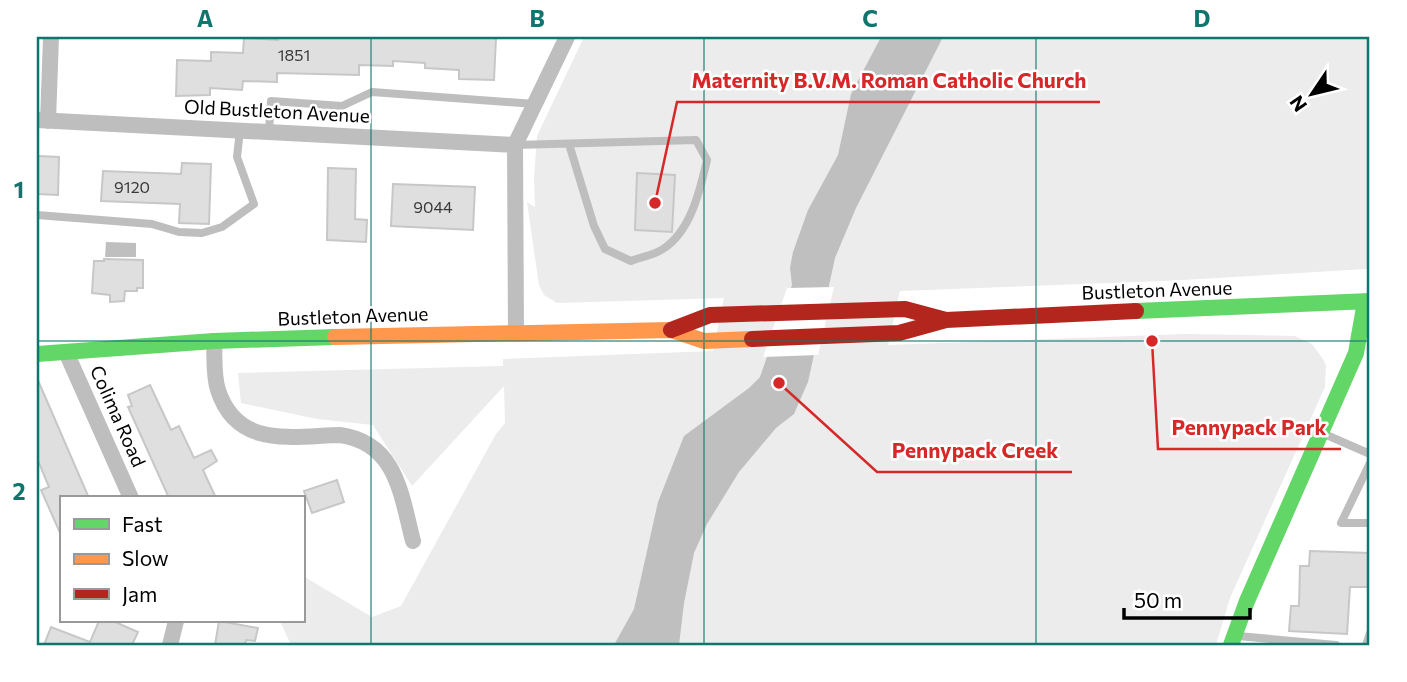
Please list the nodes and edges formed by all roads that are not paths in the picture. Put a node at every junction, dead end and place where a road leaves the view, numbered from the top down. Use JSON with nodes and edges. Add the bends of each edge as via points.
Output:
{"nodes":[{"id":1,"x":51,"y":37,"type":"edge"},
{"id":2,"x":567,"y":37,"type":"edge"},
{"id":3,"x":535,"y":104,"type":"junction"},
{"id":4,"x":42,"y":120,"type":"edge"},
{"id":5,"x":240,"y":130,"type":"junction"},
{"id":6,"x":270,"y":131,"type":"junction"},
{"id":7,"x":569,"y":144,"type":"junction"},
{"id":8,"x":515,"y":145,"type":"junction"},
{"id":9,"x":37,"y":215,"type":"edge"},
{"id":10,"x":1368,"y":302,"type":"edge"},
{"id":11,"x":946,"y":320,"type":"junction"},
{"id":12,"x":671,"y":330,"type":"junction"},
{"id":13,"x":516,"y":332,"type":"junction"},
{"id":14,"x":214,"y":341,"type":"junction"},
{"id":15,"x":66,"y":352,"type":"junction"},
{"id":16,"x":37,"y":354,"type":"edge"},
{"id":17,"x":1321,"y":433,"type":"junction"},
{"id":18,"x":1370,"y":454,"type":"edge"},
{"id":19,"x":1370,"y":463,"type":"edge"},
{"id":20,"x":130,"y":496,"type":"edge"},
{"id":21,"x":1370,"y":523,"type":"edge"},
{"id":22,"x":413,"y":541,"type":"dead end"},
{"id":23,"x":176,"y":622,"type":"edge"},
{"id":24,"x":1370,"y":632,"type":"edge"},
{"id":25,"x":1233,"y":640,"type":"edge"},
{"id":26,"x":170,"y":645,"type":"edge"},
{"id":27,"x":1336,"y":645,"type":"edge"},
{"id":28,"x":1366,"y":645,"type":"edge"}],
"edges":[{"from":1,"to":4,"type":"street"},
{"from":2,"to":3,"type":"street"},
{"from":3,"to":6,"type":"lane","via":[[372,92],[342,106],[271,101]]},
{"from":3,"to":8,"type":"street"},
{"from":4,"to":5,"type":"street","name":"Old Bustleton Avenue"},
{"from":5,"to":6,"type":"street","name":"Old Bustleton Avenue"},
{"from":5,"to":9,"type":"lane","via":[[237,157],[254,204],[222,227],[202,233],[179,232],[152,224]]},
{"from":6,"to":8,"type":"street","name":"Old Bustleton Avenue"},
{"from":7,"to":7,"type":"lane","via":[[696,140],[707,160],[699,193],[680,232],[663,249],[631,261],[605,249]]},
{"from":7,"to":8,"type":"lane"},
{"from":8,"to":13,"type":"street"},
{"from":10,"to":11,"type":"main road","name":"Bustleton Avenue"},
{"from":10,"to":17,"type":"main road","via":[[1356,353]]},
{"from":11,"to":12,"type":"main road","name":"Bustleton Avenue","via":[[899,333],[704,341]]},
{"from":11,"to":12,"type":"main road","name":"Bustleton Avenue","via":[[905,309],[710,315]]},
{"from":12,"to":13,"type":"main road","name":"Bustleton Avenue"},
{"from":13,"to":14,"type":"main road","name":"Bustleton Avenue"},
{"from":14,"to":15,"type":"main road","name":"Bustleton Avenue"},
{"from":14,"to":22,"type":"street","via":[[219,391],[238,421],[257,434],[340,435],[370,445],[396,476]]},
{"from":15,"to":16,"type":"main road","name":"Bustleton Avenue"},
{"from":15,"to":20,"type":"street","name":"Colima Road"},
{"from":17,"to":18,"type":"lane"},
{"from":17,"to":25,"type":"main road"},
{"from":19,"to":21,"type":"lane","via":[[1341,523]]},
{"from":23,"to":26,"type":"street"},
{"from":24,"to":28,"type":"lane"},
{"from":25,"to":27,"type":"lane"}]}
